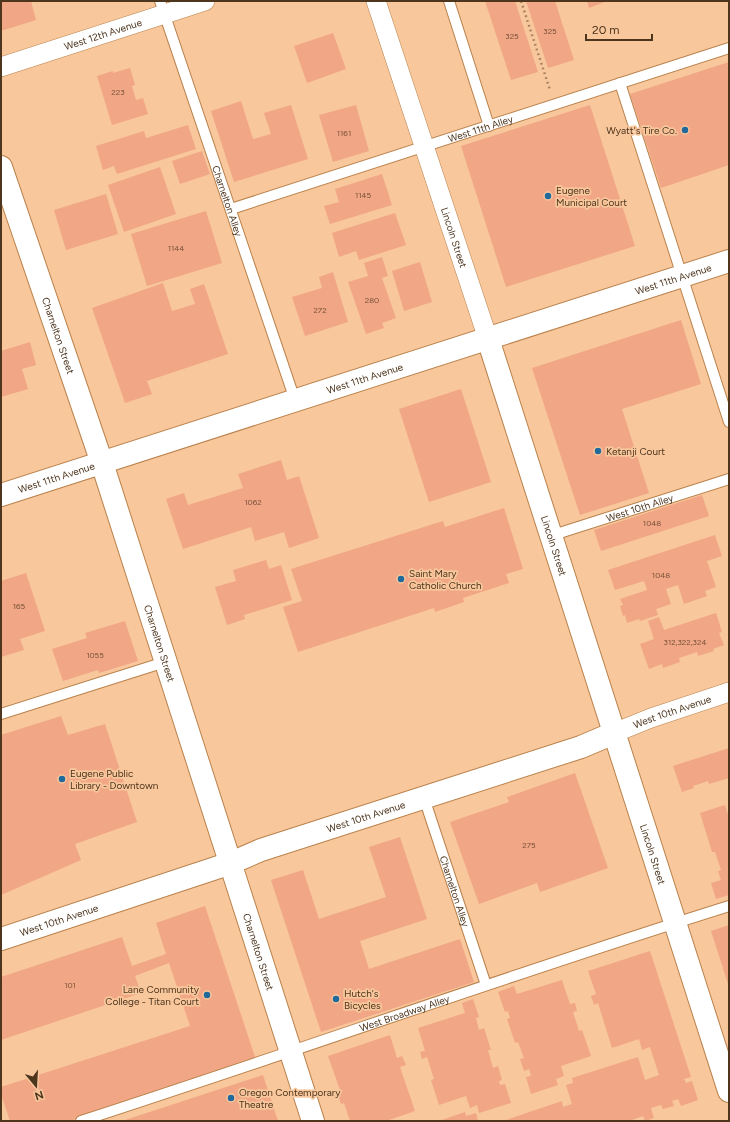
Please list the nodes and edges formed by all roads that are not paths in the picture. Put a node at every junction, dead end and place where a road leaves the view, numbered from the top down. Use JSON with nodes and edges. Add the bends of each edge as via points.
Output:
{"nodes":[{"id":1,"x":205,"y":1,"type":"edge"},
{"id":2,"x":376,"y":1,"type":"edge"},
{"id":3,"x":449,"y":1,"type":"edge"},
{"id":4,"x":162,"y":8,"type":"edge"},
{"id":5,"x":729,"y":48,"type":"edge"},
{"id":6,"x":1,"y":67,"type":"edge"},
{"id":7,"x":620,"y":83,"type":"junction"},
{"id":8,"x":489,"y":126,"type":"junction"},
{"id":9,"x":424,"y":147,"type":"junction"},
{"id":10,"x":1,"y":167,"type":"edge"},
{"id":11,"x":231,"y":209,"type":"junction"},
{"id":12,"x":729,"y":261,"type":"edge"},
{"id":13,"x":682,"y":276,"type":"junction"},
{"id":14,"x":488,"y":339,"type":"junction"},
{"id":15,"x":295,"y":400,"type":"junction"},
{"id":16,"x":729,"y":422,"type":"edge"},
{"id":17,"x":102,"y":463,"type":"junction"},
{"id":18,"x":729,"y":479,"type":"edge"},
{"id":19,"x":1,"y":495,"type":"edge"},
{"id":20,"x":550,"y":536,"type":"junction"},
{"id":21,"x":165,"y":662,"type":"junction"},
{"id":22,"x":729,"y":692,"type":"edge"},
{"id":23,"x":1,"y":714,"type":"edge"},
{"id":24,"x":614,"y":733,"type":"junction"},
{"id":25,"x":424,"y":798,"type":"junction"},
{"id":26,"x":231,"y":863,"type":"junction"},
{"id":27,"x":729,"y":906,"type":"edge"},
{"id":28,"x":675,"y":923,"type":"junction"},
{"id":29,"x":1,"y":939,"type":"edge"},
{"id":30,"x":486,"y":985,"type":"junction"},
{"id":31,"x":291,"y":1052,"type":"junction"},
{"id":32,"x":729,"y":1091,"type":"edge"},
{"id":33,"x":101,"y":1118,"type":"edge"},
{"id":34,"x":81,"y":1121,"type":"edge"},
{"id":35,"x":313,"y":1121,"type":"edge"}],
"edges":[{"from":1,"to":4,"type":"street","name":"West 12th Avenue"},
{"from":2,"to":9,"type":"street","name":"Lincoln Street"},
{"from":3,"to":8,"type":"lane"},
{"from":4,"to":6,"type":"street","name":"West 12th Avenue"},
{"from":4,"to":11,"type":"lane","name":"Charnelton Alley"},
{"from":5,"to":7,"type":"lane","name":"West 11th Alley"},
{"from":7,"to":8,"type":"lane","name":"West 11th Alley"},
{"from":7,"to":13,"type":"lane"},
{"from":8,"to":9,"type":"lane","name":"West 11th Alley"},
{"from":9,"to":11,"type":"lane","name":"West 11th Alley"},
{"from":9,"to":14,"type":"street","name":"Lincoln Street"},
{"from":10,"to":17,"type":"street","name":"Charnelton Street"},
{"from":11,"to":15,"type":"lane","name":"Charnelton Alley"},
{"from":12,"to":13,"type":"street","name":"West 11th Avenue"},
{"from":13,"to":14,"type":"street","name":"West 11th Avenue"},
{"from":13,"to":16,"type":"lane"},
{"from":14,"to":15,"type":"street","name":"West 11th Avenue"},
{"from":14,"to":20,"type":"street","name":"Lincoln Street"},
{"from":15,"to":17,"type":"street","name":"West 11th Avenue"},
{"from":17,"to":19,"type":"street","name":"West 11th Avenue"},
{"from":17,"to":21,"type":"street","name":"Charnelton Street"},
{"from":18,"to":20,"type":"lane","name":"West 10th Alley"},
{"from":20,"to":24,"type":"street","name":"Lincoln Street"},
{"from":21,"to":23,"type":"lane"},
{"from":21,"to":26,"type":"street","name":"Charnelton Street"},
{"from":22,"to":24,"type":"street","name":"West 10th Avenue"},
{"from":24,"to":25,"type":"street","name":"West 10th Avenue","via":[[581,747]]},
{"from":24,"to":28,"type":"street","name":"Lincoln Street"},
{"from":25,"to":26,"type":"street","name":"West 10th Avenue","via":[[261,850]]},
{"from":25,"to":30,"type":"lane","name":"Charnelton Alley"},
{"from":26,"to":29,"type":"street","name":"West 10th Avenue"},
{"from":26,"to":31,"type":"street","name":"Charnelton Street"},
{"from":27,"to":28,"type":"lane","name":"West Broadway Alley"},
{"from":28,"to":30,"type":"lane","name":"West Broadway Alley"},
{"from":28,"to":32,"type":"street","name":"Lincoln Street"},
{"from":30,"to":31,"type":"lane","name":"West Broadway Alley"},
{"from":31,"to":33,"type":"lane","name":"West Broadway Alley"},
{"from":31,"to":35,"type":"street","name":"Charnelton Street"},
{"from":33,"to":34,"type":"lane","name":"West Broadway Alley"}]}
